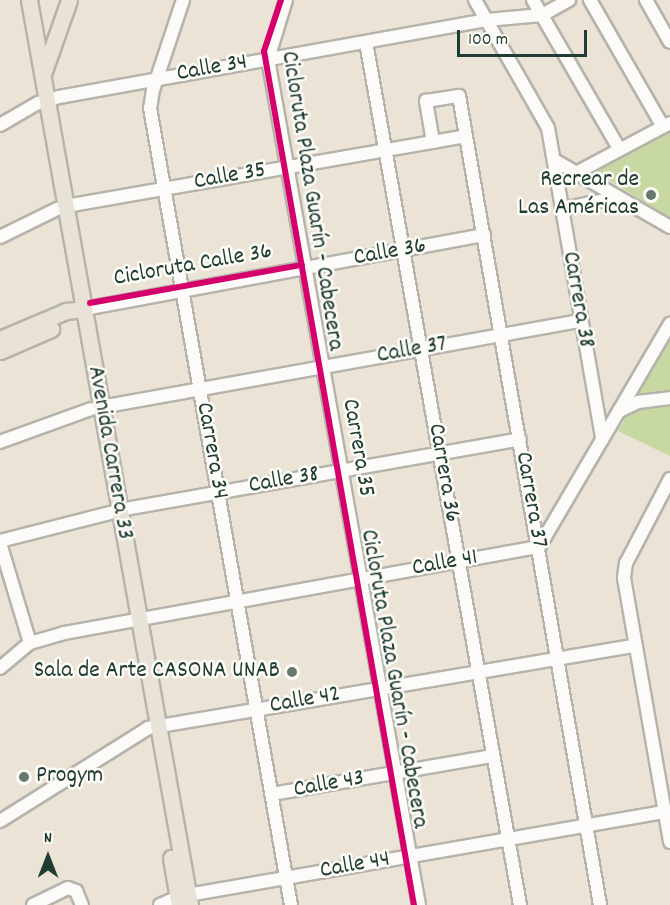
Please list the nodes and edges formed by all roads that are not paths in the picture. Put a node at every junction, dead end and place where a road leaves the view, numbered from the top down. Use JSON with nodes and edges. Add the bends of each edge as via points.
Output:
{"nodes":[{"id":1,"x":19,"y":0,"type":"edge"},
{"id":2,"x":29,"y":0,"type":"edge"},
{"id":3,"x":69,"y":0,"type":"edge"},
{"id":4,"x":78,"y":0,"type":"edge"},
{"id":5,"x":183,"y":0,"type":"edge"},
{"id":6,"x":286,"y":0,"type":"edge"},
{"id":7,"x":475,"y":0,"type":"edge"},
{"id":8,"x":534,"y":0,"type":"edge"},
{"id":9,"x":569,"y":0,"type":"edge"},
{"id":10,"x":590,"y":0,"type":"edge"},
{"id":11,"x":646,"y":0,"type":"edge"},
{"id":12,"x":542,"y":15,"type":"junction"},
{"id":13,"x":487,"y":20,"type":"junction"},
{"id":14,"x":35,"y":29,"type":"junction"},
{"id":15,"x":59,"y":29,"type":"junction"},
{"id":16,"x":366,"y":42,"type":"junction"},
{"id":17,"x":670,"y":42,"type":"edge"},
{"id":18,"x":268,"y":59,"type":"junction"},
{"id":19,"x":43,"y":75,"type":"junction"},
{"id":20,"x":156,"y":79,"type":"junction"},
{"id":21,"x":43,"y":102,"type":"junction"},
{"id":22,"x":0,"y":125,"type":"edge"},
{"id":23,"x":667,"y":125,"type":"edge"},
{"id":24,"x":466,"y":136,"type":"junction"},
{"id":25,"x":433,"y":142,"type":"junction"},
{"id":26,"x":620,"y":150,"type":"junction"},
{"id":27,"x":385,"y":151,"type":"junction"},
{"id":28,"x":554,"y":160,"type":"junction"},
{"id":29,"x":288,"y":167,"type":"junction"},
{"id":30,"x":576,"y":173,"type":"junction"},
{"id":31,"x":164,"y":189,"type":"junction"},
{"id":32,"x":618,"y":197,"type":"junction"},
{"id":33,"x":61,"y":207,"type":"junction"},
{"id":34,"x":562,"y":209,"type":"junction"},
{"id":35,"x":670,"y":227,"type":"edge"},
{"id":36,"x":484,"y":235,"type":"junction"},
{"id":37,"x":0,"y":237,"type":"edge"},
{"id":38,"x":403,"y":250,"type":"junction"},
{"id":39,"x":306,"y":268,"type":"junction"},
{"id":40,"x":183,"y":291,"type":"junction"},
{"id":41,"x":79,"y":311,"type":"junction"},
{"id":42,"x":581,"y":321,"type":"junction"},
{"id":43,"x":670,"y":324,"type":"edge"},
{"id":44,"x":501,"y":335,"type":"junction"},
{"id":45,"x":0,"y":339,"type":"edge"},
{"id":46,"x":421,"y":350,"type":"junction"},
{"id":47,"x":0,"y":351,"type":"edge"},
{"id":48,"x":324,"y":367,"type":"junction"},
{"id":49,"x":200,"y":389,"type":"junction"},
{"id":50,"x":670,"y":398,"type":"edge"},
{"id":51,"x":96,"y":408,"type":"junction"},
{"id":52,"x":619,"y":411,"type":"junction"},
{"id":53,"x":520,"y":439,"type":"junction"},
{"id":54,"x":602,"y":439,"type":"junction"},
{"id":55,"x":0,"y":442,"type":"edge"},
{"id":56,"x":439,"y":454,"type":"junction"},
{"id":57,"x":343,"y":470,"type":"junction"},
{"id":58,"x":670,"y":478,"type":"edge"},
{"id":59,"x":218,"y":492,"type":"junction"},
{"id":60,"x":115,"y":511,"type":"junction"},
{"id":61,"x":0,"y":542,"type":"edge"},
{"id":62,"x":539,"y":547,"type":"junction"},
{"id":63,"x":458,"y":562,"type":"junction"},
{"id":64,"x":362,"y":579,"type":"junction"},
{"id":65,"x":238,"y":601,"type":"junction"},
{"id":66,"x":134,"y":619,"type":"junction"},
{"id":67,"x":30,"y":643,"type":"junction"},
{"id":68,"x":634,"y":646,"type":"junction"},
{"id":69,"x":558,"y":658,"type":"junction"},
{"id":70,"x":0,"y":668,"type":"edge"},
{"id":71,"x":478,"y":672,"type":"junction"},
{"id":72,"x":382,"y":688,"type":"junction"},
{"id":73,"x":257,"y":709,"type":"junction"},
{"id":74,"x":153,"y":727,"type":"junction"},
{"id":75,"x":493,"y":756,"type":"junction"},
{"id":76,"x":396,"y":773,"type":"junction"},
{"id":77,"x":272,"y":794,"type":"junction"},
{"id":78,"x":664,"y":812,"type":"junction"},
{"id":79,"x":0,"y":821,"type":"edge"},
{"id":80,"x":586,"y":826,"type":"junction"},
{"id":81,"x":508,"y":839,"type":"junction"},
{"id":82,"x":670,"y":842,"type":"edge"},
{"id":83,"x":411,"y":856,"type":"junction"},
{"id":84,"x":286,"y":878,"type":"junction"},
{"id":85,"x":184,"y":900,"type":"edge"},
{"id":86,"x":33,"y":905,"type":"edge"},
{"id":87,"x":82,"y":905,"type":"edge"},
{"id":88,"x":160,"y":905,"type":"edge"},
{"id":89,"x":291,"y":905,"type":"edge"},
{"id":90,"x":419,"y":905,"type":"edge"},
{"id":91,"x":520,"y":905,"type":"edge"},
{"id":92,"x":600,"y":905,"type":"edge"}],
"edges":[{"from":1,"to":21,"type":"main road","name":"Avenida Carrera 33"},
{"from":2,"to":14,"type":"main road"},
{"from":3,"to":15,"type":"main road"},
{"from":4,"to":21,"type":"main road"},
{"from":5,"to":20,"type":"street","name":"Carrera 34"},
{"from":6,"to":18,"type":"street","name":"Carrera 35"},
{"from":7,"to":13,"type":"street","name":"Carrera 38"},
{"from":8,"to":12,"type":"street"},
{"from":9,"to":12,"type":"street","name":"Calle 34"},
{"from":10,"to":23,"type":"street"},
{"from":11,"to":17,"type":"street"},
{"from":12,"to":13,"type":"street","name":"Calle 34"},
{"from":12,"to":26,"type":"street"},
{"from":13,"to":16,"type":"street","name":"Calle 34"},
{"from":13,"to":28,"type":"street","name":"Carrera 38","via":[[548,128]]},
{"from":14,"to":15,"type":"main road"},
{"from":14,"to":19,"type":"main road"},
{"from":15,"to":19,"type":"main road"},
{"from":16,"to":18,"type":"street","name":"Calle 34"},
{"from":16,"to":27,"type":"street","name":"Carrera 36"},
{"from":18,"to":20,"type":"street","name":"Calle 34"},
{"from":18,"to":29,"type":"street","name":"Carrera 35"},
{"from":19,"to":21,"type":"main road"},
{"from":20,"to":21,"type":"street","name":"Calle 34"},
{"from":20,"to":31,"type":"street","name":"Carrera 34","via":[[150,108]]},
{"from":21,"to":22,"type":"street","name":"Calle 34"},
{"from":21,"to":33,"type":"main road","name":"Avenida Carrera 33"},
{"from":23,"to":26,"type":"street"},
{"from":24,"to":25,"type":"street","name":"Calle 35"},
{"from":24,"to":25,"type":"street","name":"Carrera 37","via":[[459,96],[426,101]]},
{"from":24,"to":36,"type":"street","name":"Carrera 37"},
{"from":25,"to":27,"type":"street","name":"Calle 35"},
{"from":26,"to":30,"type":"street"},
{"from":27,"to":29,"type":"street","name":"Calle 35"},
{"from":27,"to":38,"type":"street","name":"Carrera 36"},
{"from":28,"to":30,"type":"street"},
{"from":28,"to":34,"type":"street","name":"Carrera 38"},
{"from":29,"to":31,"type":"street","name":"Calle 35"},
{"from":29,"to":39,"type":"street","name":"Carrera 35"},
{"from":30,"to":32,"type":"street"},
{"from":31,"to":33,"type":"street","name":"Calle 35"},
{"from":31,"to":40,"type":"street","name":"Carrera 34"},
{"from":32,"to":34,"type":"street"},
{"from":32,"to":35,"type":"street"},
{"from":33,"to":37,"type":"street","name":"Calle 35"},
{"from":33,"to":41,"type":"main road","name":"Avenida Carrera 33"},
{"from":34,"to":42,"type":"street","name":"Carrera 38"},
{"from":36,"to":38,"type":"street","name":"Calle 36"},
{"from":36,"to":44,"type":"street","name":"Carrera 37"},
{"from":38,"to":39,"type":"street","name":"Calle 36"},
{"from":38,"to":46,"type":"street","name":"Carrera 36"},
{"from":39,"to":40,"type":"street","name":"Calle 36"},
{"from":39,"to":48,"type":"street","name":"Carrera 35"},
{"from":40,"to":41,"type":"street","name":"Calle 36"},
{"from":40,"to":49,"type":"street","name":"Carrera 34"},
{"from":41,"to":45,"type":"main road","via":[[66,311]]},
{"from":41,"to":47,"type":"main road","via":[[68,321]]},
{"from":41,"to":51,"type":"main road","name":"Avenida Carrera 33"},
{"from":42,"to":44,"type":"street","name":"Calle 37"},
{"from":42,"to":54,"type":"street","name":"Carrera 38"},
{"from":43,"to":52,"type":"street"},
{"from":44,"to":46,"type":"street","name":"Calle 37"},
{"from":44,"to":53,"type":"street","name":"Carrera 37"},
{"from":46,"to":48,"type":"street","name":"Calle 37"},
{"from":46,"to":56,"type":"street","name":"Carrera 36"},
{"from":48,"to":49,"type":"street","name":"Calle 37"},
{"from":48,"to":57,"type":"street","name":"Carrera 35"},
{"from":49,"to":51,"type":"street","name":"Calle 37"},
{"from":49,"to":59,"type":"street","name":"Carrera 34"},
{"from":50,"to":52,"type":"street","via":[[638,402]]},
{"from":51,"to":55,"type":"street","name":"Calle 37"},
{"from":51,"to":60,"type":"main road","name":"Avenida Carrera 33"},
{"from":52,"to":54,"type":"street"},
{"from":53,"to":56,"type":"street","name":"Calle 38"},
{"from":53,"to":62,"type":"street","name":"Carrera 37"},
{"from":54,"to":62,"type":"street"},
{"from":56,"to":57,"type":"street","name":"Calle 38"},
{"from":56,"to":63,"type":"street","name":"Carrera 36"},
{"from":57,"to":59,"type":"street","name":"Calle 38"},
{"from":57,"to":64,"type":"street","name":"Carrera 35"},
{"from":58,"to":68,"type":"street","via":[[626,563],[624,588]]},
{"from":59,"to":60,"type":"street","name":"Calle 38"},
{"from":59,"to":65,"type":"street","name":"Carrera 34"},
{"from":60,"to":61,"type":"street","name":"Calle 38"},
{"from":60,"to":66,"type":"main road","name":"Avenida Carrera 33"},
{"from":61,"to":67,"type":"street"},
{"from":62,"to":63,"type":"street","name":"Calle 41"},
{"from":62,"to":69,"type":"street","name":"Carrera 37"},
{"from":63,"to":64,"type":"street","name":"Calle 41"},
{"from":63,"to":71,"type":"street","name":"Carrera 36"},
{"from":64,"to":65,"type":"street","name":"Calle 41"},
{"from":64,"to":72,"type":"street","name":"Carrera 35"},
{"from":65,"to":66,"type":"street","name":"Calle 41"},
{"from":65,"to":73,"type":"street","name":"Carrera 34"},
{"from":66,"to":67,"type":"street","name":"Calle 41"},
{"from":66,"to":74,"type":"main road","name":"Avenida Carrera 33"},
{"from":67,"to":70,"type":"street","name":"Calle 41"},
{"from":68,"to":69,"type":"street","name":"Calle 42"},
{"from":68,"to":78,"type":"street"},
{"from":69,"to":71,"type":"street","name":"Calle 42"},
{"from":69,"to":80,"type":"street","name":"Carrera 37"},
{"from":71,"to":72,"type":"street","name":"Calle 42"},
{"from":71,"to":75,"type":"street","name":"Carrera 36"},
{"from":72,"to":73,"type":"street","name":"Calle 42"},
{"from":72,"to":76,"type":"street","name":"Carrera 35"},
{"from":73,"to":74,"type":"street","name":"Calle 42"},
{"from":73,"to":77,"type":"street","name":"Carrera 34"},
{"from":74,"to":79,"type":"street","name":"Calle 42"},
{"from":74,"to":85,"type":"main road","name":"Avenida Carrera 33"},
{"from":75,"to":76,"type":"street","name":"Calle 43"},
{"from":75,"to":81,"type":"street","name":"Carrera 36"},
{"from":76,"to":77,"type":"street","name":"Calle 43"},
{"from":76,"to":83,"type":"street","name":"Carrera 35"},
{"from":77,"to":84,"type":"street","name":"Carrera 34"},
{"from":78,"to":80,"type":"street","name":"Calle 44"},
{"from":78,"to":82,"type":"street"},
{"from":80,"to":81,"type":"street","name":"Calle 44"},
{"from":80,"to":92,"type":"street","name":"Carrera 37"},
{"from":81,"to":83,"type":"street","name":"Calle 44"},
{"from":81,"to":91,"type":"street","name":"Carrera 36"},
{"from":83,"to":84,"type":"street","name":"Calle 44"},
{"from":83,"to":90,"type":"street","name":"Carrera 35"},
{"from":84,"to":85,"type":"street","name":"Calle 44"},
{"from":84,"to":89,"type":"street","name":"Carrera 34"},
{"from":85,"to":88,"type":"street","name":"Calle 44"},
{"from":86,"to":87,"type":"street","via":[[63,890],[74,890]]}]}
